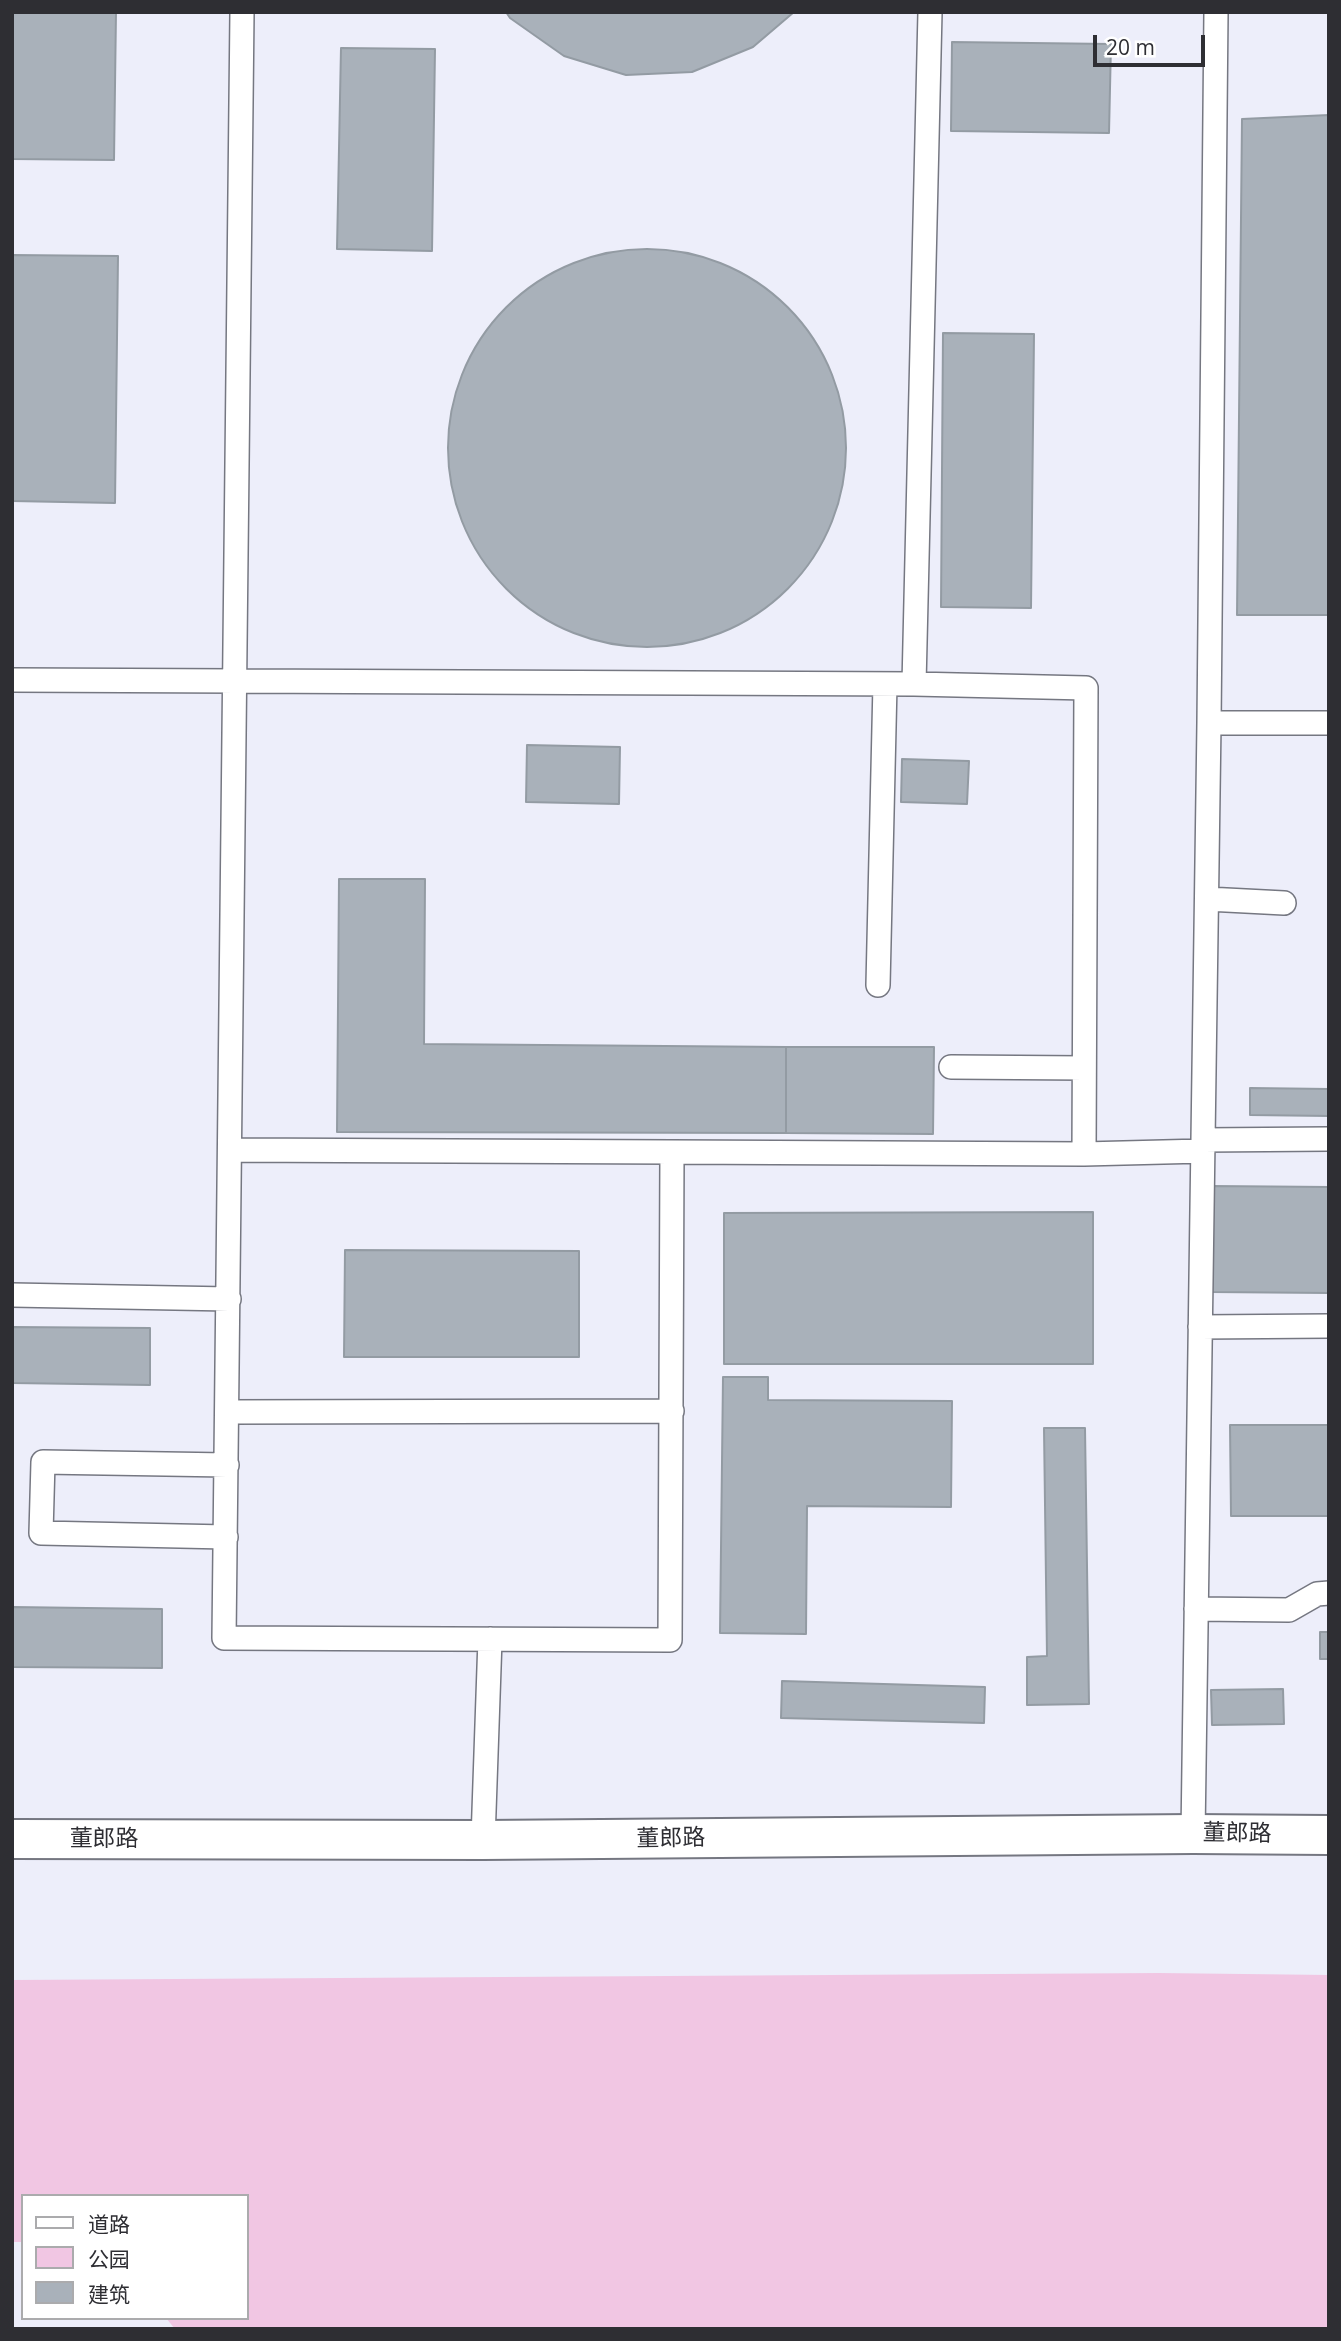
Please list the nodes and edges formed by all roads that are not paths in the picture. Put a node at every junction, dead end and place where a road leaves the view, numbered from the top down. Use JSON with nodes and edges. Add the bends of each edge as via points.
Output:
{"nodes":[{"id":1,"x":242,"y":12,"type":"edge"},
{"id":2,"x":930,"y":12,"type":"edge"},
{"id":3,"x":1216,"y":12,"type":"edge"},
{"id":4,"x":12,"y":680,"type":"edge"},
{"id":5,"x":234,"y":680,"type":"junction"},
{"id":6,"x":885,"y":684,"type":"junction"},
{"id":7,"x":914,"y":684,"type":"junction"},
{"id":8,"x":1209,"y":723,"type":"junction"},
{"id":9,"x":1329,"y":723,"type":"edge"},
{"id":10,"x":1207,"y":899,"type":"junction"},
{"id":11,"x":1284,"y":902,"type":"dead end"},
{"id":12,"x":878,"y":985,"type":"dead end"},
{"id":13,"x":951,"y":1067,"type":"dead end"},
{"id":14,"x":1084,"y":1068,"type":"junction"},
{"id":15,"x":1329,"y":1139,"type":"edge"},
{"id":16,"x":1203,"y":1146,"type":"junction"},
{"id":17,"x":231,"y":1150,"type":"junction"},
{"id":18,"x":672,"y":1152,"type":"junction"},
{"id":19,"x":1084,"y":1154,"type":"junction"},
{"id":20,"x":12,"y":1295,"type":"edge"},
{"id":21,"x":229,"y":1299,"type":"junction"},
{"id":22,"x":1329,"y":1326,"type":"edge"},
{"id":23,"x":1200,"y":1327,"type":"junction"},
{"id":24,"x":672,"y":1411,"type":"junction"},
{"id":25,"x":228,"y":1412,"type":"junction"},
{"id":26,"x":227,"y":1465,"type":"junction"},
{"id":27,"x":226,"y":1537,"type":"junction"},
{"id":28,"x":1329,"y":1593,"type":"edge"},
{"id":29,"x":1196,"y":1609,"type":"junction"},
{"id":30,"x":490,"y":1640,"type":"junction"},
{"id":31,"x":1193,"y":1833,"type":"junction"},
{"id":32,"x":1329,"y":1835,"type":"edge"},
{"id":33,"x":12,"y":1839,"type":"edge"},
{"id":34,"x":483,"y":1840,"type":"junction"}],
"edges":[{"from":1,"to":5,"type":"lane"},
{"from":2,"to":7,"type":"lane"},
{"from":3,"to":8,"type":"lane"},
{"from":4,"to":5,"type":"lane"},
{"from":5,"to":6,"type":"lane"},
{"from":5,"to":17,"type":"lane"},
{"from":6,"to":7,"type":"lane"},
{"from":6,"to":12,"type":"lane"},
{"from":7,"to":14,"type":"lane","via":[[1086,688]]},
{"from":8,"to":9,"type":"lane"},
{"from":8,"to":10,"type":"lane"},
{"from":10,"to":11,"type":"lane"},
{"from":10,"to":16,"type":"lane"},
{"from":13,"to":14,"type":"lane"},
{"from":14,"to":19,"type":"lane"},
{"from":15,"to":16,"type":"lane"},
{"from":16,"to":19,"type":"lane"},
{"from":16,"to":23,"type":"lane"},
{"from":17,"to":18,"type":"lane"},
{"from":17,"to":21,"type":"lane"},
{"from":18,"to":19,"type":"lane"},
{"from":18,"to":24,"type":"lane"},
{"from":20,"to":21,"type":"lane"},
{"from":21,"to":25,"type":"lane"},
{"from":22,"to":23,"type":"lane"},
{"from":23,"to":29,"type":"lane"},
{"from":24,"to":25,"type":"lane"},
{"from":24,"to":30,"type":"lane","via":[[670,1640]]},
{"from":25,"to":26,"type":"lane"},
{"from":26,"to":27,"type":"lane"},
{"from":26,"to":27,"type":"lane","via":[[43,1462],[41,1533]]},
{"from":27,"to":30,"type":"lane","via":[[224,1638]]},
{"from":28,"to":29,"type":"lane","via":[[1317,1594],[1289,1610]]},
{"from":29,"to":31,"type":"lane"},
{"from":30,"to":34,"type":"lane"},
{"from":31,"to":32,"type":"main road","name":"董郎路"},
{"from":31,"to":34,"type":"main road","name":"董郎路"},
{"from":33,"to":34,"type":"main road","name":"董郎路"}]}
